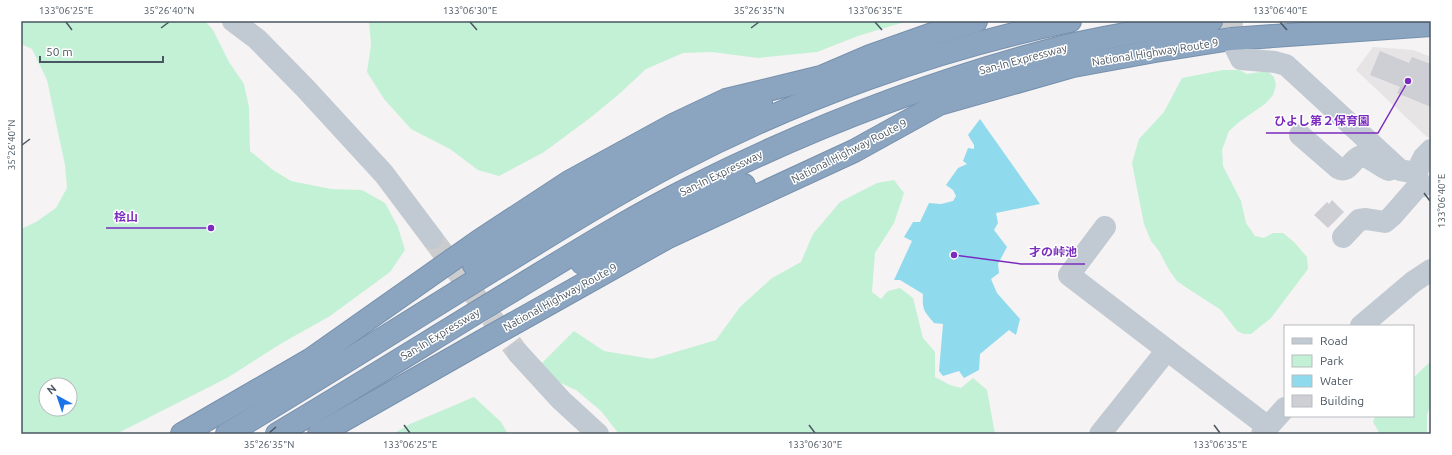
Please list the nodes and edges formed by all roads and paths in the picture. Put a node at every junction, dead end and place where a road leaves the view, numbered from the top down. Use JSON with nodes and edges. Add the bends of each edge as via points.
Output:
{"nodes":[{"id":1,"x":233,"y":21,"type":"edge"},
{"id":2,"x":976,"y":21,"type":"edge"},
{"id":3,"x":1070,"y":21,"type":"edge"},
{"id":4,"x":1211,"y":21,"type":"edge"},
{"id":5,"x":1431,"y":26,"type":"edge"},
{"id":6,"x":1230,"y":39,"type":"junction"},
{"id":7,"x":821,"y":77,"type":"junction"},
{"id":8,"x":939,"y":104,"type":"junction"},
{"id":9,"x":1300,"y":135,"type":"dead end"},
{"id":10,"x":1431,"y":150,"type":"edge"},
{"id":11,"x":1417,"y":180,"type":"edge"},
{"id":12,"x":1105,"y":227,"type":"dead end"},
{"id":13,"x":1343,"y":237,"type":"dead end"},
{"id":14,"x":432,"y":238,"type":"tunnel mouth"},
{"id":15,"x":1431,"y":270,"type":"edge"},
{"id":16,"x":1362,"y":325,"type":"edge"},
{"id":17,"x":1167,"y":350,"type":"junction"},
{"id":18,"x":518,"y":353,"type":"tunnel mouth"},
{"id":19,"x":274,"y":406,"type":"junction"},
{"id":20,"x":1284,"y":409,"type":"edge"},
{"id":21,"x":282,"y":430,"type":"edge"},
{"id":22,"x":1265,"y":431,"type":"edge"},
{"id":23,"x":182,"y":434,"type":"edge"},
{"id":24,"x":227,"y":434,"type":"edge"},
{"id":25,"x":319,"y":434,"type":"edge"},
{"id":26,"x":598,"y":434,"type":"edge"},
{"id":27,"x":1100,"y":434,"type":"edge"}],
"edges":[{"from":1,"to":14,"type":"street","via":[[257,39],[384,174]]},
{"from":2,"to":7,"type":"highway","via":[[870,56]]},
{"from":3,"to":19,"type":"highway","via":[[1034,28],[940,54],[851,85],[764,120],[674,163],[583,215]]},
{"from":4,"to":21,"type":"highway","name":"San-In Expressway","via":[[1135,32],[1044,52],[951,79],[863,110],[777,146],[689,188],[598,238]]},
{"from":5,"to":6,"type":"highway","name":"National Highway Route 9"},
{"from":6,"to":8,"type":"highway","name":"National Highway Route 9","via":[[1073,66]]},
{"from":6,"to":11,"type":"street","via":[[1241,59],[1286,65]]},
{"from":7,"to":19,"type":"highway","via":[[722,119],[590,187],[468,268]]},
{"from":7,"to":23,"type":"highway","via":[[726,100],[674,124],[570,182],[480,241],[310,360]]},
{"from":8,"to":21,"type":"highway","via":[[773,172],[596,256]]},
{"from":8,"to":25,"type":"highway","name":"National Highway Route 9","via":[[854,151],[668,238]]},
{"from":9,"to":11,"type":"street","via":[[1342,170],[1357,158],[1366,156],[1388,170]]},
{"from":10,"to":11,"type":"street","via":[[1424,157]]},
{"from":11,"to":13,"type":"street","via":[[1385,222],[1359,220]]},
{"from":12,"to":17,"type":"street","via":[[1069,275]]},
{"from":15,"to":16,"type":"street"},
{"from":17,"to":22,"type":"street"},
{"from":17,"to":27,"type":"street"},
{"from":18,"to":26,"type":"street","via":[[561,400]]},
{"from":19,"to":24,"type":"highway"},
{"from":20,"to":22,"type":"street"}]}
